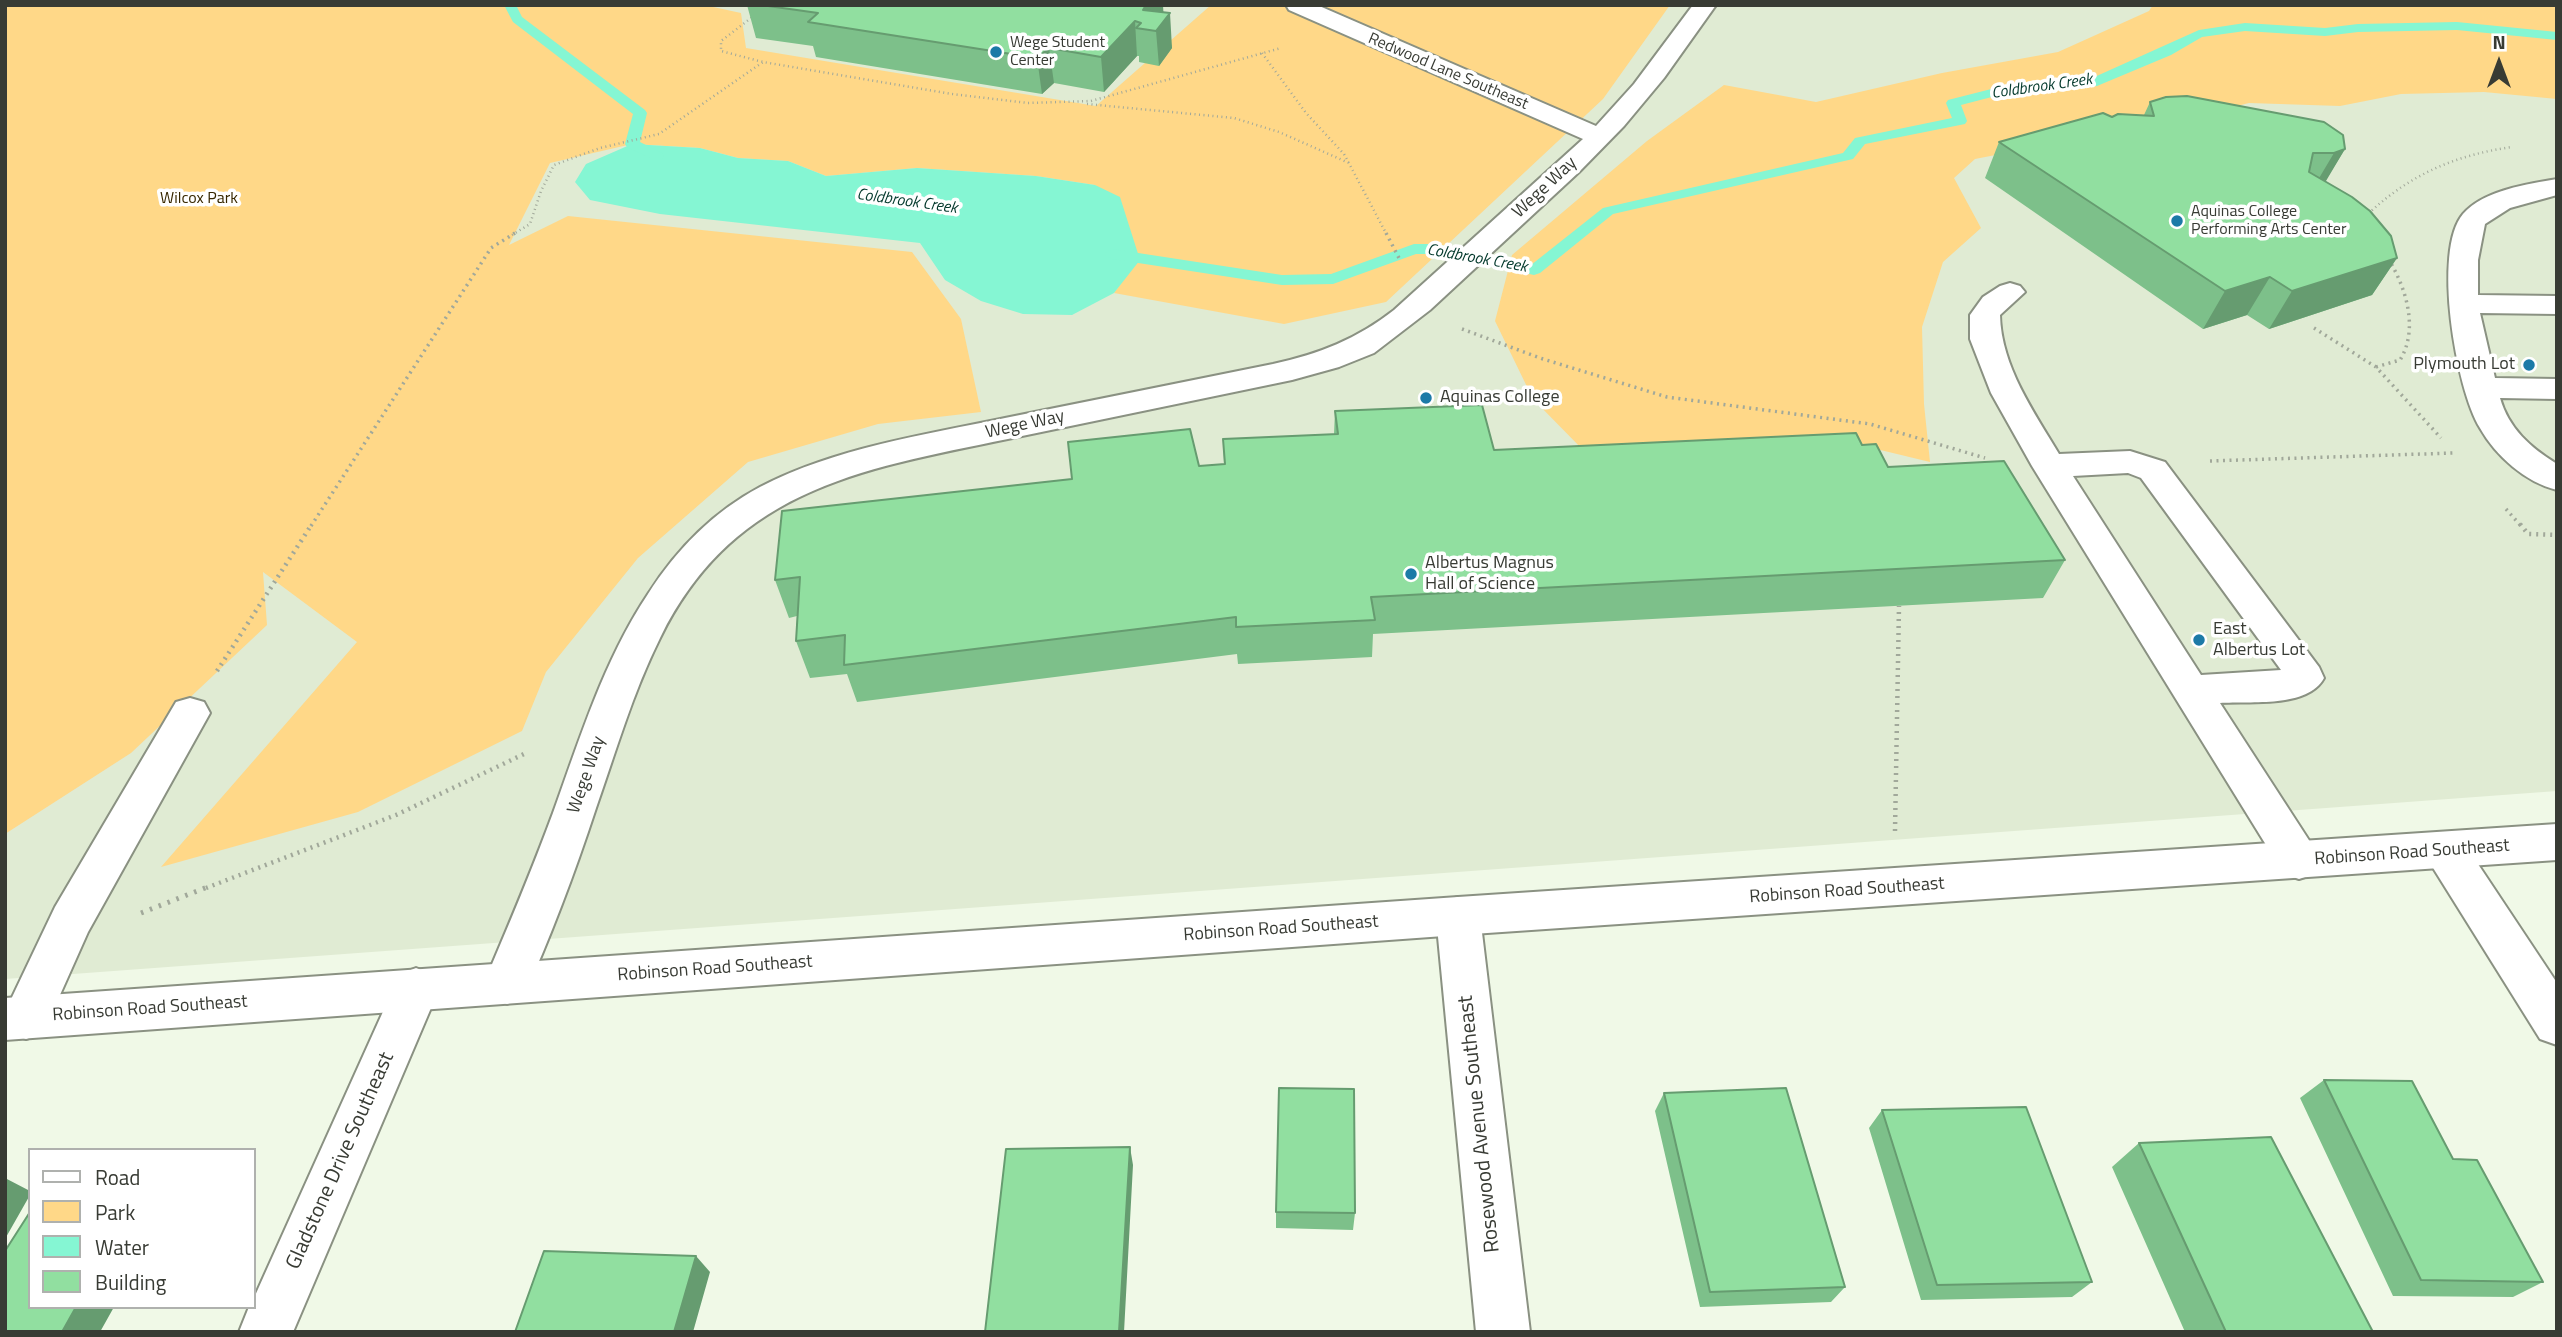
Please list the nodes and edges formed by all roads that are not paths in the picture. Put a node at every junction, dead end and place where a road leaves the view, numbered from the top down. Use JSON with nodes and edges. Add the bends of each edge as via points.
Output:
{"nodes":[{"id":1,"x":1297,"y":5,"type":"edge"},
{"id":2,"x":1705,"y":5,"type":"edge"},
{"id":3,"x":1600,"y":137,"type":"junction"},
{"id":4,"x":2557,"y":187,"type":"edge"},
{"id":5,"x":2010,"y":292,"type":"dead end"},
{"id":6,"x":2462,"y":304,"type":"junction"},
{"id":7,"x":2557,"y":305,"type":"edge"},
{"id":8,"x":2481,"y":388,"type":"junction"},
{"id":9,"x":2557,"y":388,"type":"edge"},
{"id":10,"x":2049,"y":466,"type":"junction"},
{"id":11,"x":2557,"y":478,"type":"edge"},
{"id":12,"x":2192,"y":690,"type":"junction"},
{"id":13,"x":190,"y":713,"type":"road end"},
{"id":14,"x":2557,"y":842,"type":"edge"},
{"id":15,"x":2445,"y":850,"type":"junction"},
{"id":16,"x":2299,"y":861,"type":"junction"},
{"id":17,"x":1458,"y":916,"type":"junction"},
{"id":18,"x":507,"y":983,"type":"junction"},
{"id":19,"x":416,"y":989,"type":"junction"},
{"id":20,"x":15,"y":1018,"type":"edge"},
{"id":21,"x":2557,"y":1024,"type":"edge"},
{"id":22,"x":265,"y":1332,"type":"edge"},
{"id":23,"x":1503,"y":1332,"type":"edge"}],
"edges":[{"from":1,"to":3,"type":"street","name":"Redwood Lane Southeast"},
{"from":2,"to":3,"type":"street","name":"Wege Way","via":[[1664,63]]},
{"from":3,"to":18,"type":"street","name":"Wege Way","via":[[1454,272],[1361,347],[1275,373],[862,461],[784,489],[733,519],[680,575],[636,647]]},
{"from":4,"to":6,"type":"street","via":[[2514,198],[2476,217],[2462,265]]},
{"from":5,"to":10,"type":"street","via":[[1985,315],[1985,339],[2007,393]]},
{"from":6,"to":7,"type":"street"},
{"from":6,"to":8,"type":"street"},
{"from":8,"to":9,"type":"street"},
{"from":8,"to":11,"type":"street","via":[[2489,415],[2506,442]]},
{"from":10,"to":12,"type":"street"},
{"from":10,"to":12,"type":"street","via":[[2130,462],[2153,470],[2305,678],[2296,684]]},
{"from":12,"to":16,"type":"street"},
{"from":13,"to":20,"type":"street"},
{"from":14,"to":15,"type":"street","name":"Robinson Road Southeast"},
{"from":15,"to":16,"type":"street","name":"Robinson Road Southeast"},
{"from":15,"to":21,"type":"street"},
{"from":16,"to":17,"type":"street","name":"Robinson Road Southeast"},
{"from":17,"to":18,"type":"street","name":"Robinson Road Southeast"},
{"from":17,"to":23,"type":"street","name":"Rosewood Avenue Southeast"},
{"from":18,"to":19,"type":"street","name":"Robinson Road Southeast"},
{"from":19,"to":20,"type":"street","name":"Robinson Road Southeast"},
{"from":19,"to":22,"type":"street","name":"Gladstone Drive Southeast"}]}
